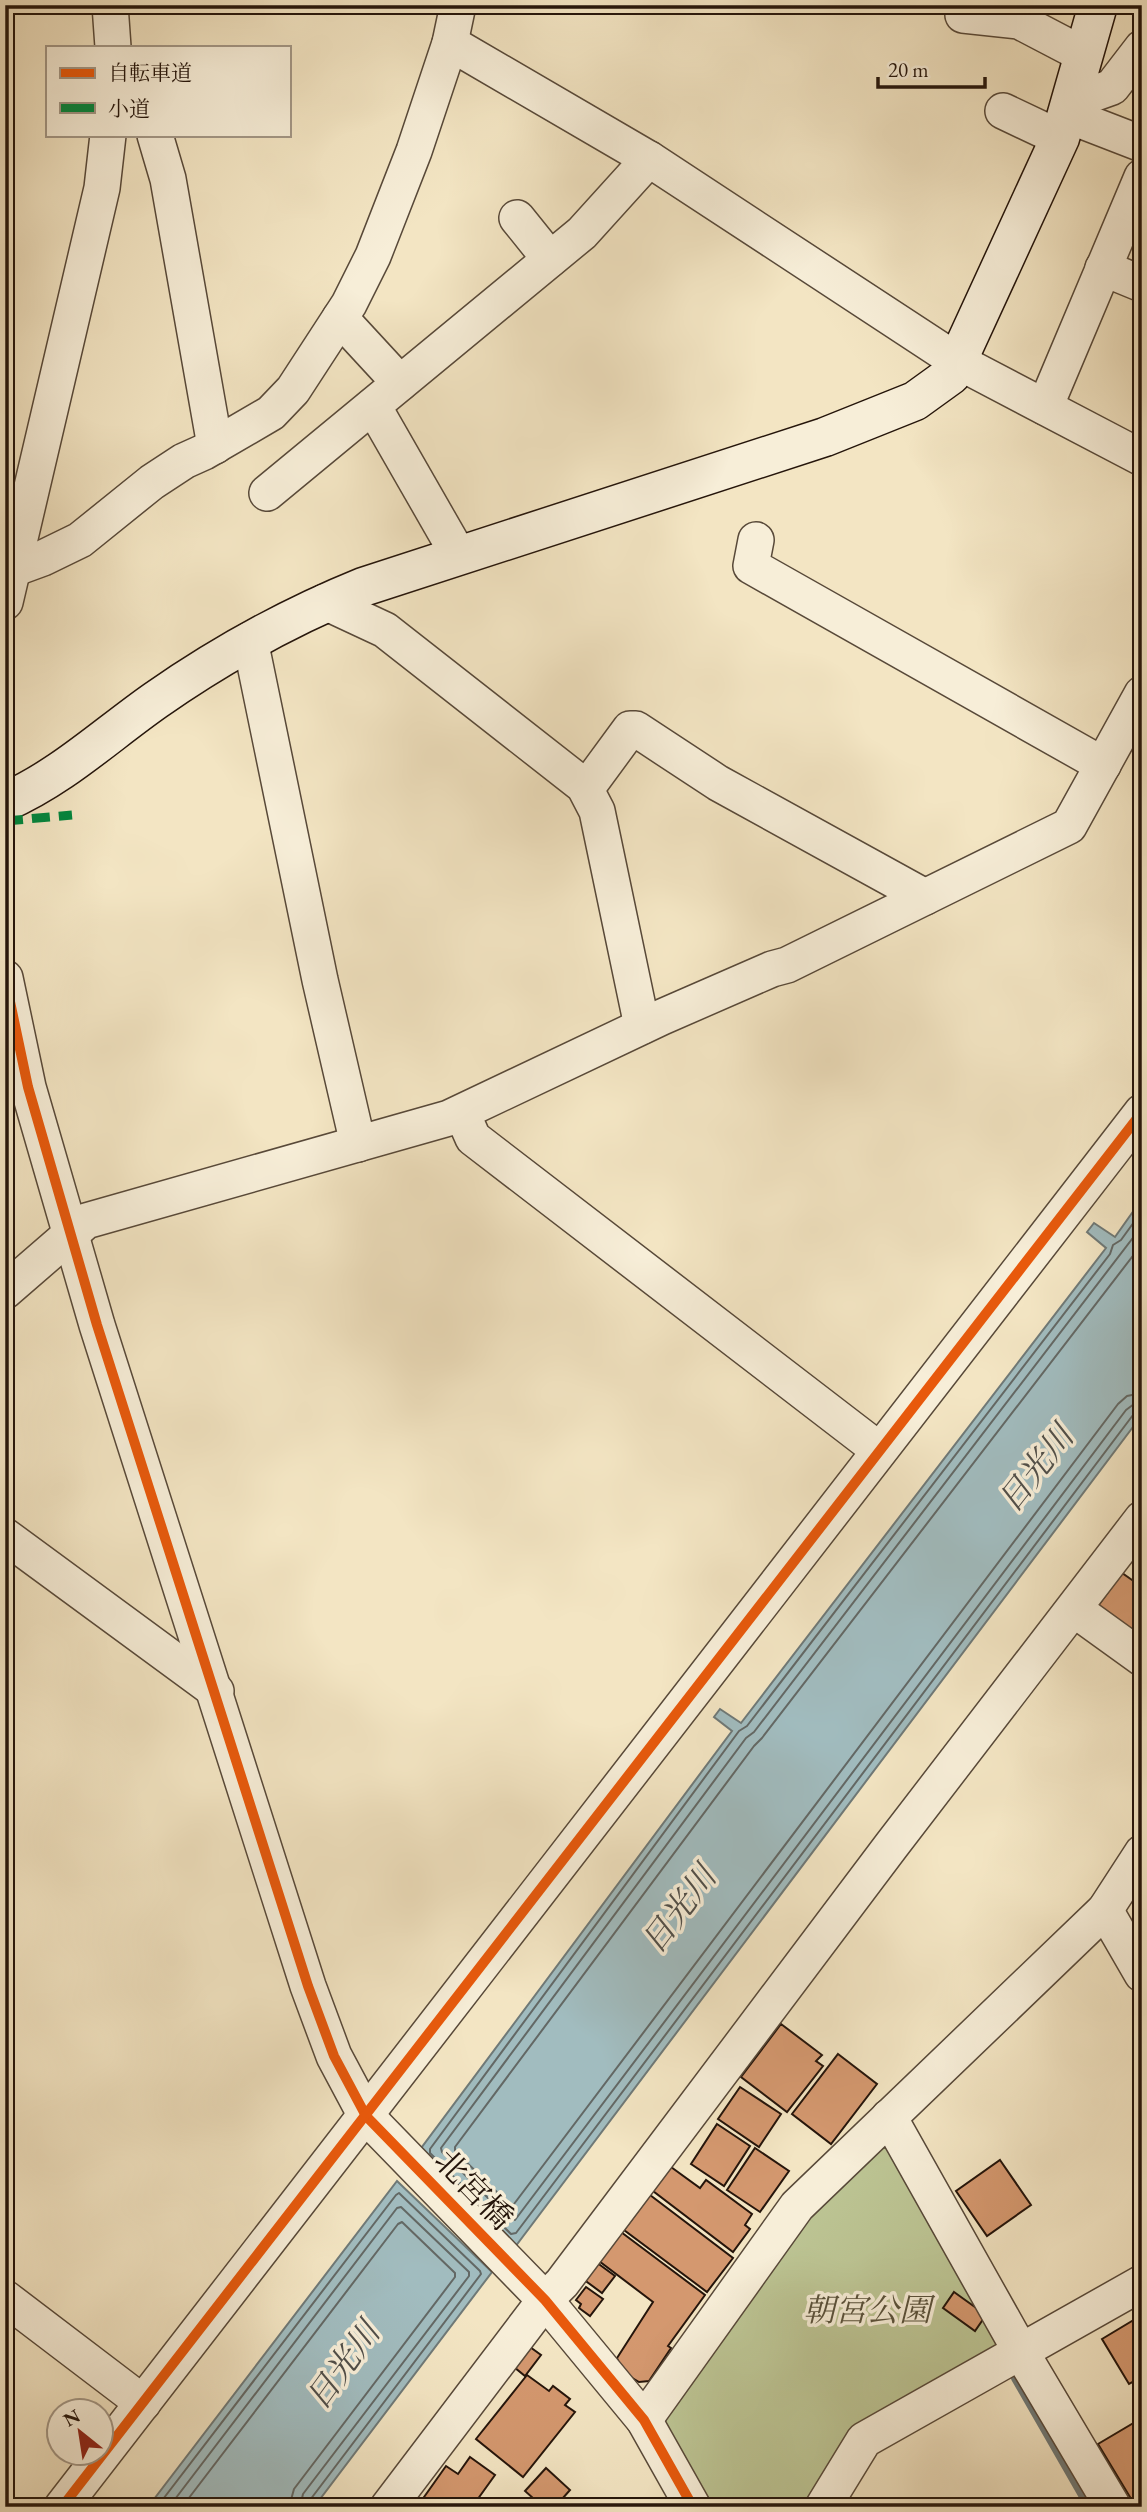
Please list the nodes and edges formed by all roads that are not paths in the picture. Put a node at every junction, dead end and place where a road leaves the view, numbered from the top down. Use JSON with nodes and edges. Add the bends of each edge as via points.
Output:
{"nodes":[{"id":1,"x":110,"y":5,"type":"edge"},
{"id":2,"x":458,"y":5,"type":"edge"},
{"id":3,"x":1098,"y":5,"type":"edge"},
{"id":4,"x":963,"y":15,"type":"dead end"},
{"id":5,"x":450,"y":43,"type":"junction"},
{"id":6,"x":113,"y":46,"type":"edge"},
{"id":7,"x":1142,"y":48,"type":"edge"},
{"id":8,"x":1084,"y":55,"type":"junction"},
{"id":9,"x":1003,"y":111,"type":"dead end"},
{"id":10,"x":1066,"y":118,"type":"junction"},
{"id":11,"x":108,"y":136,"type":"edge"},
{"id":12,"x":155,"y":136,"type":"edge"},
{"id":13,"x":1142,"y":144,"type":"edge"},
{"id":14,"x":649,"y":159,"type":"junction"},
{"id":15,"x":1142,"y":177,"type":"edge"},
{"id":16,"x":517,"y":218,"type":"dead end"},
{"id":17,"x":550,"y":259,"type":"junction"},
{"id":18,"x":1103,"y":268,"type":"junction"},
{"id":19,"x":1142,"y":284,"type":"edge"},
{"id":20,"x":340,"y":318,"type":"junction"},
{"id":21,"x":957,"y":361,"type":"junction"},
{"id":22,"x":400,"y":383,"type":"junction"},
{"id":23,"x":373,"y":406,"type":"junction"},
{"id":24,"x":1045,"y":407,"type":"junction"},
{"id":25,"x":215,"y":446,"type":"junction"},
{"id":26,"x":1142,"y":458,"type":"edge"},
{"id":27,"x":267,"y":493,"type":"dead end"},
{"id":28,"x":756,"y":540,"type":"dead end"},
{"id":29,"x":459,"y":556,"type":"junction"},
{"id":30,"x":13,"y":569,"type":"junction"},
{"id":31,"x":5,"y":602,"type":"edge"},
{"id":32,"x":325,"y":602,"type":"junction"},
{"id":33,"x":250,"y":640,"type":"junction"},
{"id":34,"x":1142,"y":694,"type":"edge"},
{"id":35,"x":1103,"y":765,"type":"junction"},
{"id":36,"x":586,"y":789,"type":"junction"},
{"id":37,"x":5,"y":802,"type":"edge"},
{"id":38,"x":925,"y":897,"type":"junction"},
{"id":39,"x":5,"y":978,"type":"edge"},
{"id":40,"x":642,"y":1026,"type":"junction"},
{"id":41,"x":1142,"y":1112,"type":"edge"},
{"id":42,"x":462,"y":1113,"type":"junction"},
{"id":43,"x":358,"y":1144,"type":"junction"},
{"id":44,"x":74,"y":1246,"type":"junction"},
{"id":45,"x":5,"y":1290,"type":"edge"},
{"id":46,"x":5,"y":1317,"type":"edge"},
{"id":47,"x":879,"y":1450,"type":"junction"},
{"id":48,"x":1142,"y":1519,"type":"edge"},
{"id":49,"x":5,"y":1536,"type":"edge"},
{"id":50,"x":1074,"y":1609,"type":"junction"},
{"id":51,"x":1142,"y":1657,"type":"edge"},
{"id":52,"x":216,"y":1691,"type":"junction"},
{"id":53,"x":1142,"y":1853,"type":"edge"},
{"id":54,"x":1105,"y":1910,"type":"junction"},
{"id":55,"x":1142,"y":1974,"type":"edge"},
{"id":56,"x":366,"y":2116,"type":"junction"},
{"id":57,"x":889,"y":2116,"type":"junction"},
{"id":58,"x":1142,"y":2283,"type":"edge"},
{"id":59,"x":5,"y":2298,"type":"edge"},
{"id":60,"x":545,"y":2300,"type":"junction"},
{"id":61,"x":1021,"y":2352,"type":"junction"},
{"id":62,"x":142,"y":2403,"type":"junction"},
{"id":63,"x":644,"y":2420,"type":"junction"},
{"id":64,"x":62,"y":2507,"type":"edge"},
{"id":65,"x":388,"y":2507,"type":"edge"},
{"id":66,"x":693,"y":2507,"type":"edge"},
{"id":67,"x":822,"y":2507,"type":"edge"},
{"id":68,"x":1113,"y":2507,"type":"edge"}],
"edges":[{"from":1,"to":6,"type":"street"},
{"from":2,"to":5,"type":"street"},
{"from":3,"to":8,"type":"street"},
{"from":4,"to":8,"type":"street","via":[[1019,20]]},
{"from":5,"to":14,"type":"street"},
{"from":5,"to":20,"type":"street","via":[[373,256]]},
{"from":7,"to":10,"type":"street","via":[[1112,87]]},
{"from":8,"to":10,"type":"street"},
{"from":9,"to":10,"type":"street"},
{"from":10,"to":13,"type":"street"},
{"from":10,"to":21,"type":"street"},
{"from":11,"to":30,"type":"street","via":[[102,188]]},
{"from":12,"to":25,"type":"street"},
{"from":14,"to":17,"type":"street","via":[[582,233]]},
{"from":14,"to":21,"type":"street"},
{"from":15,"to":18,"type":"street"},
{"from":16,"to":17,"type":"street"},
{"from":17,"to":22,"type":"street"},
{"from":18,"to":19,"type":"street"},
{"from":18,"to":24,"type":"street"},
{"from":20,"to":22,"type":"street"},
{"from":20,"to":25,"type":"street","via":[[293,390],[271,414]]},
{"from":21,"to":24,"type":"street"},
{"from":21,"to":29,"type":"street","via":[[951,374],[915,401],[825,437]]},
{"from":22,"to":23,"type":"street"},
{"from":23,"to":27,"type":"street"},
{"from":23,"to":29,"type":"street"},
{"from":24,"to":26,"type":"street"},
{"from":25,"to":30,"type":"street","via":[[152,482],[80,540]]},
{"from":28,"to":35,"type":"street","via":[[751,566]]},
{"from":29,"to":32,"type":"street"},
{"from":30,"to":31,"type":"street"},
{"from":32,"to":33,"type":"street"},
{"from":32,"to":36,"type":"street","via":[[385,630]]},
{"from":33,"to":37,"type":"street","via":[[154,702],[53,778]]},
{"from":33,"to":43,"type":"street"},
{"from":34,"to":35,"type":"street"},
{"from":35,"to":38,"type":"street","via":[[1069,826]]},
{"from":36,"to":38,"type":"street","via":[[630,729],[636,729],[718,783]]},
{"from":36,"to":40,"type":"street","via":[[597,811]]},
{"from":38,"to":40,"type":"street","via":[[787,965]]},
{"from":39,"to":44,"type":"street","name":"北宮橋","via":[[27,1087]]},
{"from":40,"to":42,"type":"street"},
{"from":41,"to":47,"type":"street"},
{"from":42,"to":43,"type":"street"},
{"from":42,"to":47,"type":"street","via":[[473,1139]]},
{"from":43,"to":44,"type":"street","via":[[86,1221]]},
{"from":44,"to":45,"type":"street"},
{"from":44,"to":46,"type":"street","via":[[55,1272]]},
{"from":44,"to":52,"type":"street","name":"北宮橋"},
{"from":47,"to":56,"type":"street"},
{"from":48,"to":50,"type":"street"},
{"from":49,"to":52,"type":"street"},
{"from":50,"to":51,"type":"street"},
{"from":50,"to":60,"type":"street"},
{"from":52,"to":56,"type":"street","name":"北宮橋","via":[[308,1986],[334,2056]]},
{"from":53,"to":54,"type":"street"},
{"from":54,"to":55,"type":"street"},
{"from":54,"to":57,"type":"street"},
{"from":56,"to":60,"type":"street","name":"北宮橋"},
{"from":56,"to":62,"type":"street"},
{"from":57,"to":61,"type":"street"},
{"from":57,"to":63,"type":"street","via":[[797,2206]]},
{"from":58,"to":61,"type":"street"},
{"from":59,"to":62,"type":"street"},
{"from":60,"to":63,"type":"street","name":"北宮橋"},
{"from":60,"to":65,"type":"street"},
{"from":61,"to":67,"type":"street","via":[[864,2440]]},
{"from":61,"to":68,"type":"street"},
{"from":62,"to":64,"type":"street"},
{"from":63,"to":66,"type":"street","name":"北宮橋"}]}
